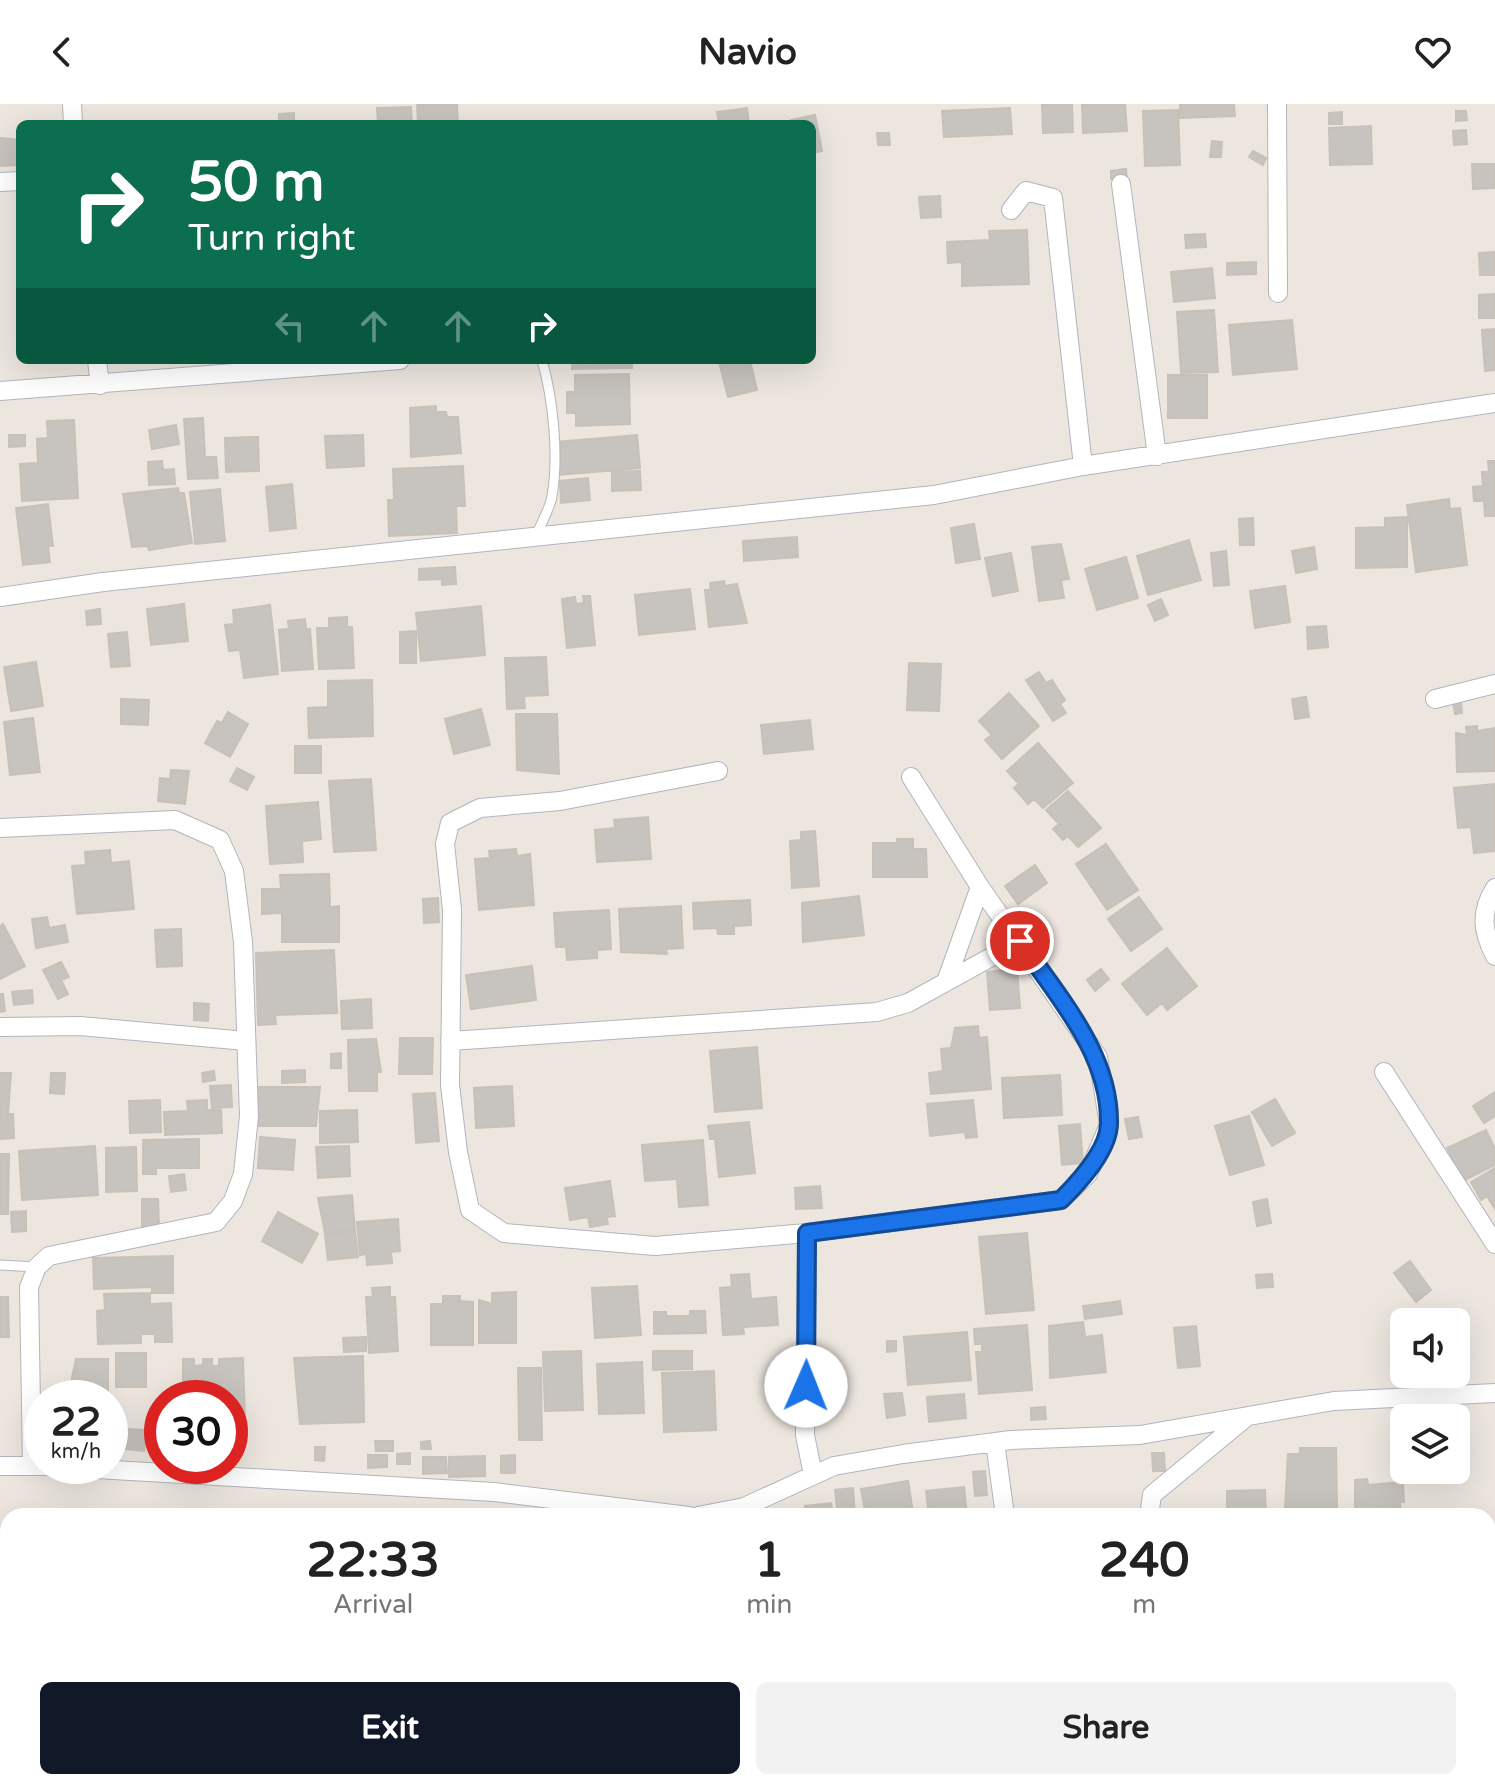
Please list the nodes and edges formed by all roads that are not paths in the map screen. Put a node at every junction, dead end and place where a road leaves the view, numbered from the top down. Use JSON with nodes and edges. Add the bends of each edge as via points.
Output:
{"nodes":[{"id":1,"x":1277,"y":104,"type":"edge"},
{"id":2,"x":1121,"y":184,"type":"dead end"},
{"id":3,"x":1011,"y":210,"type":"dead end"},
{"id":4,"x":1278,"y":293,"type":"dead end"},
{"id":5,"x":97,"y":364,"type":"edge"},
{"id":6,"x":352,"y":364,"type":"edge"},
{"id":7,"x":543,"y":364,"type":"edge"},
{"id":8,"x":100,"y":385,"type":"junction"},
{"id":9,"x":0,"y":391,"type":"edge"},
{"id":10,"x":1495,"y":403,"type":"edge"},
{"id":11,"x":1157,"y":456,"type":"junction"},
{"id":12,"x":1083,"y":466,"type":"junction"},
{"id":13,"x":536,"y":536,"type":"junction"},
{"id":14,"x":0,"y":597,"type":"edge"},
{"id":15,"x":1495,"y":684,"type":"edge"},
{"id":16,"x":1435,"y":699,"type":"dead end"},
{"id":17,"x":718,"y":771,"type":"dead end"},
{"id":18,"x":911,"y":777,"type":"dead end"},
{"id":19,"x":0,"y":828,"type":"edge"},
{"id":20,"x":980,"y":887,"type":"junction"},
{"id":21,"x":1495,"y":888,"type":"edge"},
{"id":22,"x":1020,"y":941,"type":"junction"},
{"id":23,"x":1495,"y":956,"type":"edge"},
{"id":24,"x":947,"y":979,"type":"junction"},
{"id":25,"x":0,"y":1027,"type":"edge"},
{"id":26,"x":246,"y":1041,"type":"junction"},
{"id":27,"x":450,"y":1041,"type":"junction"},
{"id":28,"x":1384,"y":1072,"type":"dead end"},
{"id":29,"x":807,"y":1233,"type":"junction"},
{"id":30,"x":1495,"y":1244,"type":"edge"},
{"id":31,"x":0,"y":1265,"type":"edge"},
{"id":32,"x":37,"y":1267,"type":"junction"},
{"id":33,"x":34,"y":1380,"type":"edge"},
{"id":34,"x":1495,"y":1393,"type":"edge"},
{"id":35,"x":1249,"y":1415,"type":"junction"},
{"id":36,"x":995,"y":1442,"type":"junction"},
{"id":37,"x":0,"y":1466,"type":"edge"},
{"id":38,"x":24,"y":1466,"type":"edge"},
{"id":39,"x":128,"y":1470,"type":"edge"},
{"id":40,"x":813,"y":1475,"type":"junction"},
{"id":41,"x":535,"y":1508,"type":"edge"},
{"id":42,"x":739,"y":1508,"type":"edge"},
{"id":43,"x":1004,"y":1508,"type":"edge"},
{"id":44,"x":1150,"y":1508,"type":"edge"}],
"edges":[{"from":1,"to":4,"type":"street"},
{"from":2,"to":11,"type":"street"},
{"from":3,"to":12,"type":"street","via":[[1026,191],[1053,198]]},
{"from":5,"to":8,"type":"street"},
{"from":6,"to":8,"type":"street"},
{"from":7,"to":13,"type":"lane","via":[[552,394],[553,476],[552,497]]},
{"from":8,"to":9,"type":"street"},
{"from":10,"to":11,"type":"street"},
{"from":11,"to":12,"type":"street"},
{"from":12,"to":13,"type":"street","via":[[934,495]]},
{"from":13,"to":14,"type":"street"},
{"from":15,"to":16,"type":"street"},
{"from":17,"to":27,"type":"street","via":[[560,801],[480,808],[450,823],[445,844],[452,910]]},
{"from":18,"to":20,"type":"street"},
{"from":19,"to":26,"type":"street","via":[[175,820],[220,840],[234,871]]},
{"from":20,"to":22,"type":"street"},
{"from":20,"to":24,"type":"street"},
{"from":21,"to":23,"type":"street","via":[[1483,907],[1486,939]]},
{"from":22,"to":24,"type":"street"},
{"from":22,"to":29,"type":"street","via":[[1098,1057],[1109,1125],[1088,1174],[1061,1200]]},
{"from":24,"to":27,"type":"street","via":[[908,1003],[877,1012]]},
{"from":25,"to":26,"type":"street","via":[[95,1027]]},
{"from":26,"to":32,"type":"street","via":[[249,1116],[243,1174],[233,1201],[216,1222],[49,1256]]},
{"from":27,"to":29,"type":"street","via":[[456,1139],[470,1210],[504,1233],[655,1246]]},
{"from":28,"to":30,"type":"street"},
{"from":29,"to":40,"type":"street","via":[[805,1435]]},
{"from":31,"to":32,"type":"lane"},
{"from":32,"to":33,"type":"street","via":[[29,1287]]},
{"from":34,"to":35,"type":"street","via":[[1334,1401]]},
{"from":35,"to":36,"type":"street","via":[[1140,1435]]},
{"from":35,"to":44,"type":"street","via":[[1152,1495]]},
{"from":36,"to":40,"type":"street","via":[[834,1466]]},
{"from":36,"to":43,"type":"street"},
{"from":37,"to":38,"type":"street"},
{"from":39,"to":41,"type":"street","via":[[494,1492]]},
{"from":40,"to":42,"type":"street"}]}
